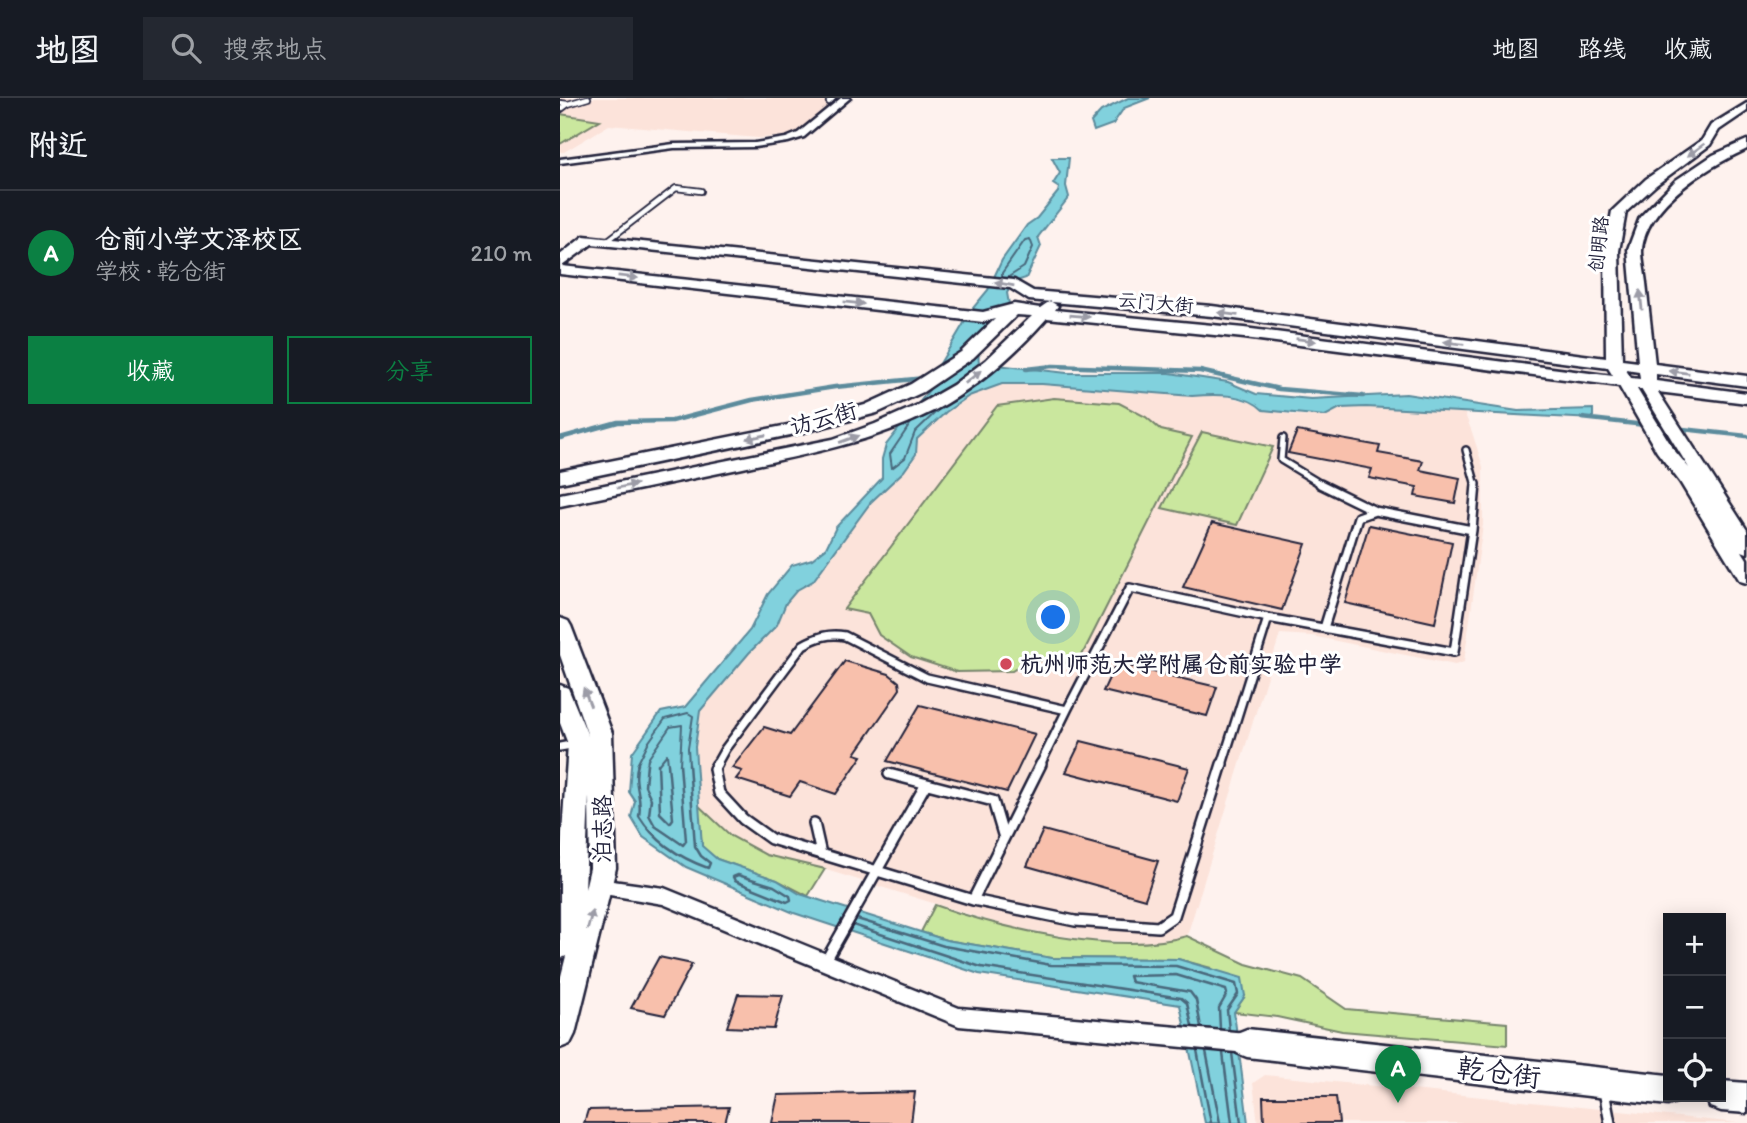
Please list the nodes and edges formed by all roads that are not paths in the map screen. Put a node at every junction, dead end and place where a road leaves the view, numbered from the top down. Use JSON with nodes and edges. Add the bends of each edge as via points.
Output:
{"nodes":[{"id":1,"x":588,"y":98,"type":"edge"},
{"id":2,"x":846,"y":98,"type":"edge"},
{"id":3,"x":560,"y":103,"type":"edge"},
{"id":4,"x":568,"y":104,"type":"junction"},
{"id":5,"x":1747,"y":106,"type":"edge"},
{"id":6,"x":560,"y":110,"type":"edge"},
{"id":7,"x":1747,"y":144,"type":"edge"},
{"id":8,"x":560,"y":161,"type":"edge"},
{"id":9,"x":701,"y":191,"type":"dead end"},
{"id":10,"x":607,"y":241,"type":"junction"},
{"id":11,"x":562,"y":264,"type":"edge"},
{"id":12,"x":1029,"y":295,"type":"junction"},
{"id":13,"x":1058,"y":297,"type":"junction"},
{"id":14,"x":1013,"y":310,"type":"junction"},
{"id":15,"x":1044,"y":313,"type":"junction"},
{"id":16,"x":1614,"y":364,"type":"junction"},
{"id":17,"x":1648,"y":377,"type":"junction"},
{"id":18,"x":1747,"y":381,"type":"edge"},
{"id":19,"x":1624,"y":382,"type":"junction"},
{"id":20,"x":1747,"y":398,"type":"edge"},
{"id":21,"x":1283,"y":438,"type":"dead end"},
{"id":22,"x":1466,"y":450,"type":"dead end"},
{"id":23,"x":560,"y":477,"type":"edge"},
{"id":24,"x":560,"y":500,"type":"edge"},
{"id":25,"x":1375,"y":511,"type":"junction"},
{"id":26,"x":1472,"y":530,"type":"junction"},
{"id":27,"x":1747,"y":546,"type":"edge"},
{"id":28,"x":1747,"y":576,"type":"edge"},
{"id":29,"x":1268,"y":618,"type":"junction"},
{"id":30,"x":560,"y":626,"type":"edge"},
{"id":31,"x":1325,"y":628,"type":"junction"},
{"id":32,"x":560,"y":694,"type":"edge"},
{"id":33,"x":1067,"y":710,"type":"junction"},
{"id":34,"x":570,"y":745,"type":"edge"},
{"id":35,"x":889,"y":774,"type":"dead end"},
{"id":36,"x":926,"y":784,"type":"junction"},
{"id":37,"x":814,"y":823,"type":"dead end"},
{"id":38,"x":1004,"y":838,"type":"junction"},
{"id":39,"x":821,"y":854,"type":"junction"},
{"id":40,"x":877,"y":871,"type":"junction"},
{"id":41,"x":598,"y":887,"type":"junction"},
{"id":42,"x":973,"y":900,"type":"junction"},
{"id":43,"x":560,"y":946,"type":"edge"},
{"id":44,"x":830,"y":954,"type":"junction"},
{"id":45,"x":560,"y":1034,"type":"edge"},
{"id":46,"x":1247,"y":1043,"type":"joint"},
{"id":47,"x":1602,"y":1084,"type":"junction"},
{"id":48,"x":1663,"y":1090,"type":"edge"},
{"id":49,"x":1726,"y":1096,"type":"edge"},
{"id":50,"x":1747,"y":1098,"type":"edge"},
{"id":51,"x":1610,"y":1123,"type":"edge"}],
"edges":[{"from":1,"to":4,"type":"lane"},
{"from":2,"to":8,"type":"street","via":[[788,141],[666,146]]},
{"from":3,"to":4,"type":"lane"},
{"from":4,"to":6,"type":"lane"},
{"from":5,"to":16,"type":"main road","name":"创明路","one_way":true,"via":[[1619,211],[1612,251]]},
{"from":17,"to":7,"type":"main road","name":"创明路","one_way":true,"via":[[1635,249],[1647,217],[1681,183]]},
{"from":9,"to":10,"type":"lane","via":[[676,188]]},
{"from":10,"to":11,"type":"main road"},
{"from":10,"to":11,"type":"main road","name":"云门大街","via":[[589,239]]},
{"from":12,"to":10,"type":"main road","name":"云门大街","one_way":true,"via":[[1014,284]]},
{"from":11,"to":14,"type":"main road","name":"云门大街","one_way":true,"via":[[983,317]]},
{"from":12,"to":13,"type":"main road","name":"云门大街"},
{"from":12,"to":14,"type":"main road","name":"访云街"},
{"from":13,"to":15,"type":"main road","name":"访云街"},
{"from":16,"to":13,"type":"main road","name":"云门大街","one_way":true,"via":[[1212,311]]},
{"from":14,"to":15,"type":"main road","name":"云门大街"},
{"from":14,"to":23,"type":"main road","name":"访云街","one_way":true,"via":[[967,355],[917,388],[839,419]]},
{"from":15,"to":19,"type":"main road","name":"云门大街","one_way":true,"via":[[1244,332]]},
{"from":24,"to":15,"type":"main road","name":"访云街","one_way":true,"via":[[838,443],[925,409],[966,383]]},
{"from":16,"to":17,"type":"main road","name":"云门大街"},
{"from":16,"to":19,"type":"main road"},
{"from":18,"to":17,"type":"main road","name":"云门大街","one_way":true},
{"from":17,"to":19,"type":"main road","name":"云门大街"},
{"from":17,"to":20,"type":"main road","name":"云门大街"},
{"from":17,"to":27,"type":"main road","name":"创明路","via":[[1658,405]]},
{"from":19,"to":28,"type":"main road"},
{"from":21,"to":25,"type":"lane","via":[[1280,460],[1319,486]]},
{"from":22,"to":26,"type":"lane","via":[[1476,485]]},
{"from":25,"to":26,"type":"lane"},
{"from":25,"to":31,"type":"lane","via":[[1358,517],[1354,525]]},
{"from":26,"to":31,"type":"lane","via":[[1454,652]]},
{"from":29,"to":31,"type":"lane"},
{"from":29,"to":33,"type":"lane","via":[[1130,588]]},
{"from":29,"to":42,"type":"lane","via":[[1174,916],[1158,927],[1076,921]]},
{"from":41,"to":30,"type":"main road","name":"泊志路","one_way":true,"via":[[603,868],[600,733]]},
{"from":32,"to":34,"type":"main road","name":"泊志路"},
{"from":33,"to":38,"type":"lane"},
{"from":33,"to":39,"type":"lane","via":[[928,678],[845,636],[814,638],[803,645],[714,769],[719,793],[743,818],[771,839]]},
{"from":34,"to":43,"type":"main road","name":"泊志路","via":[[572,895]]},
{"from":35,"to":36,"type":"lane"},
{"from":36,"to":38,"type":"lane","via":[[993,801]]},
{"from":36,"to":40,"type":"lane"},
{"from":37,"to":39,"type":"lane"},
{"from":38,"to":42,"type":"lane"},
{"from":39,"to":40,"type":"lane"},
{"from":40,"to":42,"type":"lane"},
{"from":40,"to":44,"type":"lane"},
{"from":41,"to":44,"type":"street","via":[[664,896]]},
{"from":45,"to":41,"type":"main road","name":"泊志路","one_way":true},
{"from":44,"to":46,"type":"street","via":[[959,1017]]},
{"from":46,"to":47,"type":"main road","name":"乾仓街"},
{"from":47,"to":48,"type":"main road","name":"乾仓街"},
{"from":47,"to":51,"type":"lane"},
{"from":49,"to":50,"type":"main road"}]}
